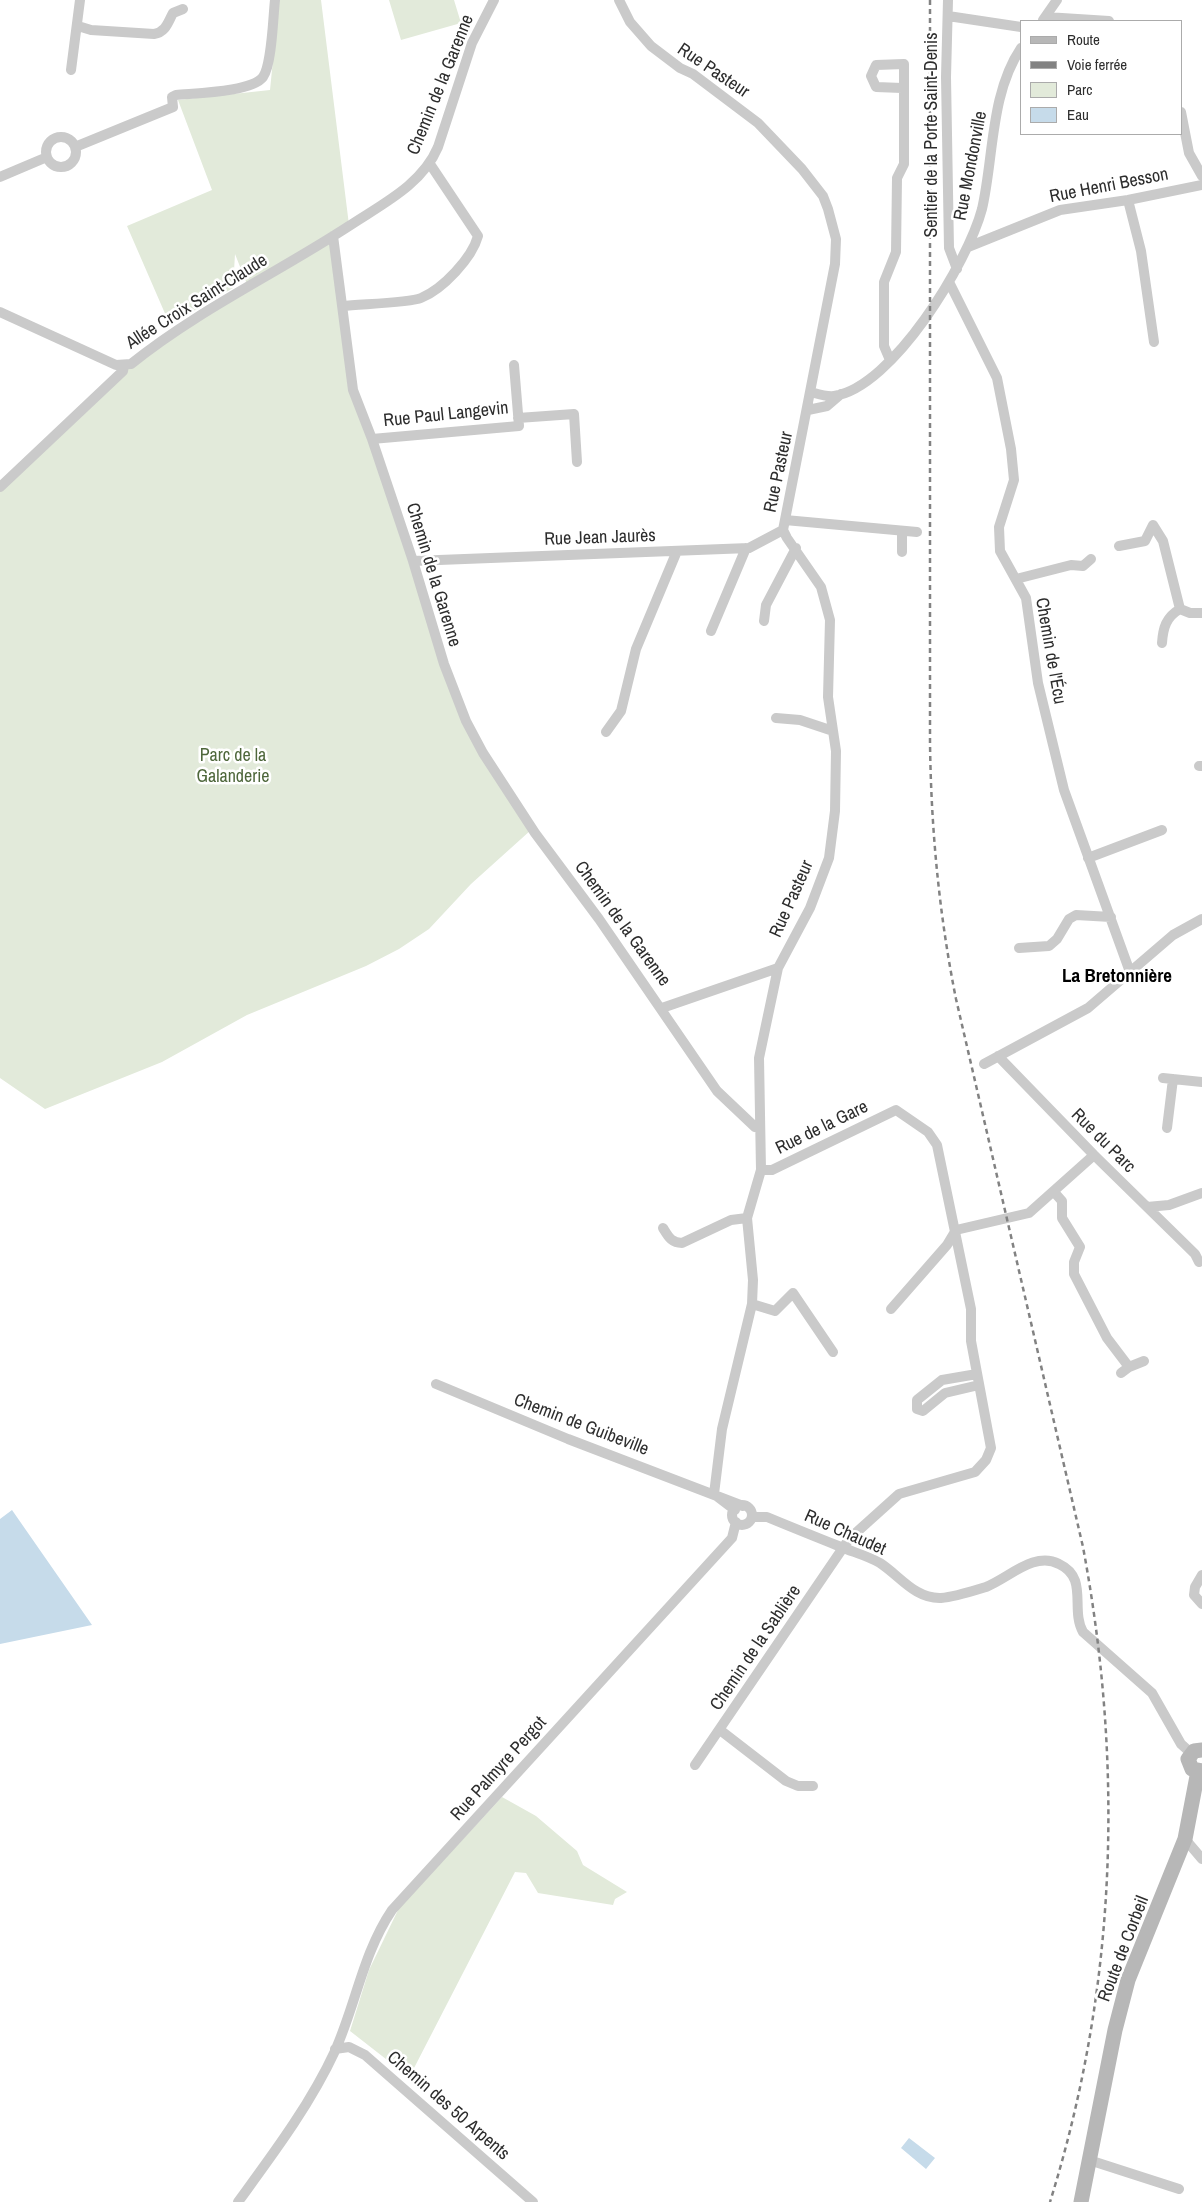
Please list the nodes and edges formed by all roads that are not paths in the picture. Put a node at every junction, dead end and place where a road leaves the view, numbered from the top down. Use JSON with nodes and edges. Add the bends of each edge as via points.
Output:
{"nodes":[{"id":1,"x":80,"y":0,"type":"edge"},
{"id":2,"x":275,"y":0,"type":"edge"},
{"id":3,"x":494,"y":0,"type":"edge"},
{"id":4,"x":619,"y":0,"type":"edge"},
{"id":5,"x":948,"y":0,"type":"edge"},
{"id":6,"x":1056,"y":0,"type":"edge"},
{"id":7,"x":183,"y":9,"type":"dead end"},
{"id":8,"x":948,"y":16,"type":"junction"},
{"id":9,"x":1044,"y":19,"type":"edge"},
{"id":10,"x":1076,"y":20,"type":"edge"},
{"id":11,"x":78,"y":26,"type":"junction"},
{"id":12,"x":1020,"y":27,"type":"edge"},
{"id":13,"x":1020,"y":50,"type":"edge"},
{"id":14,"x":71,"y":70,"type":"dead end"},
{"id":15,"x":902,"y":88,"type":"dead end"},
{"id":16,"x":1182,"y":117,"type":"edge"},
{"id":17,"x":76,"y":147,"type":"junction"},
{"id":18,"x":47,"y":157,"type":"junction"},
{"id":19,"x":430,"y":164,"type":"junction"},
{"id":20,"x":1202,"y":176,"type":"edge"},
{"id":21,"x":0,"y":177,"type":"edge"},
{"id":22,"x":1202,"y":185,"type":"edge"},
{"id":23,"x":1128,"y":200,"type":"junction"},
{"id":24,"x":333,"y":236,"type":"junction"},
{"id":25,"x":968,"y":247,"type":"junction"},
{"id":26,"x":957,"y":268,"type":"junction"},
{"id":27,"x":949,"y":282,"type":"junction"},
{"id":28,"x":343,"y":306,"type":"junction"},
{"id":29,"x":0,"y":312,"type":"edge"},
{"id":30,"x":1154,"y":342,"type":"dead end"},
{"id":31,"x":890,"y":360,"type":"junction"},
{"id":32,"x":124,"y":366,"type":"junction"},
{"id":33,"x":514,"y":366,"type":"dead end"},
{"id":34,"x":811,"y":392,"type":"junction"},
{"id":35,"x":841,"y":394,"type":"junction"},
{"id":36,"x":808,"y":410,"type":"junction"},
{"id":37,"x":518,"y":418,"type":"junction"},
{"id":38,"x":372,"y":439,"type":"junction"},
{"id":39,"x":577,"y":462,"type":"dead end"},
{"id":40,"x":0,"y":487,"type":"edge"},
{"id":41,"x":784,"y":525,"type":"junction"},
{"id":42,"x":902,"y":531,"type":"junction"},
{"id":43,"x":917,"y":532,"type":"dead end"},
{"id":44,"x":1119,"y":546,"type":"dead end"},
{"id":45,"x":746,"y":548,"type":"junction"},
{"id":46,"x":796,"y":548,"type":"junction"},
{"id":47,"x":677,"y":551,"type":"junction"},
{"id":48,"x":902,"y":552,"type":"dead end"},
{"id":49,"x":1092,"y":559,"type":"dead end"},
{"id":50,"x":413,"y":561,"type":"junction"},
{"id":51,"x":1016,"y":579,"type":"junction"},
{"id":52,"x":1180,"y":609,"type":"junction"},
{"id":53,"x":1202,"y":613,"type":"edge"},
{"id":54,"x":764,"y":621,"type":"dead end"},
{"id":55,"x":711,"y":631,"type":"dead end"},
{"id":56,"x":1162,"y":642,"type":"dead end"},
{"id":57,"x":776,"y":718,"type":"dead end"},
{"id":58,"x":833,"y":731,"type":"junction"},
{"id":59,"x":606,"y":732,"type":"dead end"},
{"id":60,"x":1162,"y":830,"type":"dead end"},
{"id":61,"x":1088,"y":858,"type":"junction"},
{"id":62,"x":1111,"y":917,"type":"junction"},
{"id":63,"x":1202,"y":919,"type":"edge"},
{"id":64,"x":1018,"y":948,"type":"dead end"},
{"id":65,"x":778,"y":968,"type":"junction"},
{"id":66,"x":1130,"y":972,"type":"junction"},
{"id":67,"x":662,"y":1008,"type":"junction"},
{"id":68,"x":998,"y":1056,"type":"junction"},
{"id":69,"x":984,"y":1064,"type":"dead end"},
{"id":70,"x":1202,"y":1082,"type":"edge"},
{"id":71,"x":896,"y":1110,"type":"joint"},
{"id":72,"x":760,"y":1128,"type":"junction"},
{"id":73,"x":1167,"y":1128,"type":"dead end"},
{"id":74,"x":1094,"y":1155,"type":"junction"},
{"id":75,"x":761,"y":1170,"type":"junction"},
{"id":76,"x":1054,"y":1192,"type":"junction"},
{"id":77,"x":1202,"y":1193,"type":"edge"},
{"id":78,"x":1146,"y":1207,"type":"junction"},
{"id":79,"x":747,"y":1218,"type":"junction"},
{"id":80,"x":663,"y":1228,"type":"dead end"},
{"id":81,"x":956,"y":1230,"type":"junction"},
{"id":82,"x":1199,"y":1262,"type":"dead end"},
{"id":83,"x":752,"y":1304,"type":"junction"},
{"id":84,"x":891,"y":1309,"type":"dead end"},
{"id":85,"x":833,"y":1352,"type":"dead end"},
{"id":86,"x":1144,"y":1361,"type":"dead end"},
{"id":87,"x":977,"y":1374,"type":"junction"},
{"id":88,"x":436,"y":1384,"type":"dead end"},
{"id":89,"x":980,"y":1385,"type":"junction"},
{"id":90,"x":714,"y":1494,"type":"junction"},
{"id":91,"x":739,"y":1508,"type":"junction"},
{"id":92,"x":752,"y":1517,"type":"junction"},
{"id":93,"x":740,"y":1524,"type":"junction"},
{"id":94,"x":842,"y":1548,"type":"junction"},
{"id":95,"x":1202,"y":1575,"type":"edge"},
{"id":96,"x":1202,"y":1604,"type":"edge"},
{"id":97,"x":720,"y":1730,"type":"junction"},
{"id":98,"x":1197,"y":1752,"type":"edge"},
{"id":99,"x":695,"y":1766,"type":"dead end"},
{"id":100,"x":1200,"y":1771,"type":"edge"},
{"id":101,"x":813,"y":1786,"type":"dead end"},
{"id":102,"x":1186,"y":1840,"type":"junction"},
{"id":103,"x":1202,"y":1859,"type":"edge"},
{"id":104,"x":335,"y":2049,"type":"junction"},
{"id":105,"x":1089,"y":2160,"type":"junction"},
{"id":106,"x":1179,"y":2189,"type":"dead end"},
{"id":107,"x":238,"y":2202,"type":"edge"},
{"id":108,"x":534,"y":2202,"type":"edge"},
{"id":109,"x":1080,"y":2202,"type":"edge"}],
"edges":[{"from":1,"to":11,"type":"street"},
{"from":2,"to":17,"type":"street","via":[[268,64],[258,82],[237,88],[176,95],[172,97],[173,107]]},
{"from":3,"to":19,"type":"street","name":"Chemin de la Garenne","via":[[472,43]]},
{"from":4,"to":34,"type":"street","name":"Rue Pasteur","via":[[630,22],[650,46],[758,122],[823,196],[833,224],[836,250]]},
{"from":5,"to":8,"type":"street","name":"Sentier de la Porte Saint-Denis"},
{"from":6,"to":9,"type":"street"},
{"from":7,"to":11,"type":"street","via":[[173,13],[165,28],[154,34],[91,30]]},
{"from":8,"to":12,"type":"street"},
{"from":8,"to":26,"type":"street","name":"Sentier de la Porte Saint-Denis","via":[[949,248]]},
{"from":9,"to":10,"type":"street"},
{"from":11,"to":14,"type":"street"},
{"from":13,"to":25,"type":"street","name":"Rue Mondonville","via":[[1004,87],[982,209]]},
{"from":15,"to":31,"type":"street","via":[[904,164],[897,178],[896,252],[884,282],[884,346]]},
{"from":16,"to":20,"type":"street","via":[[1189,153]]},
{"from":17,"to":18,"type":"street","via":[[66,138],[55,138],[48,146]]},
{"from":17,"to":18,"type":"street","via":[[75,159],[67,166],[54,166]]},
{"from":18,"to":21,"type":"street"},
{"from":19,"to":24,"type":"street","name":"Chemin de la Garenne","via":[[410,186]]},
{"from":19,"to":28,"type":"street","via":[[478,236],[476,243],[458,271],[421,298]]},
{"from":22,"to":23,"type":"street","name":"Rue Henri Besson"},
{"from":23,"to":25,"type":"street","name":"Rue Henri Besson","via":[[1060,210]]},
{"from":23,"to":30,"type":"street","via":[[1141,250]]},
{"from":24,"to":28,"type":"street","name":"Chemin de la Garenne"},
{"from":24,"to":32,"type":"street","name":"Allée Croix Saint-Claude","via":[[170,334]]},
{"from":25,"to":26,"type":"street","name":"Rue Mondonville"},
{"from":26,"to":27,"type":"street","name":"Rue Mondonville"},
{"from":27,"to":31,"type":"street","name":"Rue Mondonville","via":[[919,326]]},
{"from":27,"to":51,"type":"street","name":"Chemin de l'Écu","via":[[997,378],[1014,480],[999,527],[1000,551]]},
{"from":28,"to":38,"type":"street","name":"Chemin de la Garenne","via":[[353,390]]},
{"from":29,"to":32,"type":"street"},
{"from":31,"to":35,"type":"street","name":"Rue Mondonville"},
{"from":32,"to":40,"type":"street","name":"Allée Croix Saint-Claude","via":[[123,371]]},
{"from":33,"to":37,"type":"street","name":"Rue Paul Langevin"},
{"from":34,"to":35,"type":"street","via":[[832,396]]},
{"from":34,"to":36,"type":"street","name":"Rue Pasteur"},
{"from":35,"to":36,"type":"street","name":"Rue Mondonville","via":[[827,406]]},
{"from":36,"to":41,"type":"street","name":"Rue Pasteur"},
{"from":37,"to":38,"type":"street","name":"Rue Paul Langevin","via":[[519,426]]},
{"from":37,"to":39,"type":"street","name":"Rue Paul Langevin","via":[[574,414]]},
{"from":38,"to":50,"type":"street","name":"Chemin de la Garenne"},
{"from":41,"to":42,"type":"street"},
{"from":41,"to":45,"type":"street","name":"Rue Jean Jaurès"},
{"from":41,"to":46,"type":"street","name":"Rue Pasteur","via":[[786,538]]},
{"from":42,"to":43,"type":"street"},
{"from":42,"to":48,"type":"street"},
{"from":44,"to":52,"type":"street","via":[[1144,541],[1153,525],[1163,541]]},
{"from":45,"to":47,"type":"street","name":"Rue Jean Jaurès"},
{"from":45,"to":55,"type":"street"},
{"from":46,"to":54,"type":"street","via":[[766,606]]},
{"from":46,"to":58,"type":"street","name":"Rue Pasteur","via":[[821,587],[830,620],[828,698]]},
{"from":47,"to":50,"type":"street","name":"Rue Jean Jaurès"},
{"from":47,"to":59,"type":"street","via":[[636,649],[621,711]]},
{"from":49,"to":51,"type":"street","via":[[1083,566],[1070,565]]},
{"from":50,"to":67,"type":"street","name":"Chemin de la Garenne","via":[[444,664],[466,721],[483,753],[535,833]]},
{"from":51,"to":61,"type":"street","name":"Chemin de l'Écu","via":[[1029,609],[1038,683],[1054,756]]},
{"from":52,"to":53,"type":"street"},
{"from":52,"to":56,"type":"street","via":[[1164,626]]},
{"from":57,"to":58,"type":"street","via":[[800,720]]},
{"from":58,"to":65,"type":"street","name":"Rue Pasteur","via":[[835,811],[829,858],[810,908]]},
{"from":60,"to":61,"type":"street"},
{"from":61,"to":62,"type":"street","name":"Chemin de l'Écu"},
{"from":62,"to":64,"type":"street","via":[[1076,915],[1069,919],[1057,940],[1049,946]]},
{"from":62,"to":66,"type":"street","name":"Chemin de l'Écu"},
{"from":63,"to":66,"type":"street","via":[[1173,935]]},
{"from":65,"to":67,"type":"street"},
{"from":65,"to":72,"type":"street","name":"Rue Pasteur","via":[[759,1058]]},
{"from":66,"to":68,"type":"street","via":[[1088,1008]]},
{"from":67,"to":72,"type":"street","name":"Chemin de la Garenne","via":[[718,1091],[755,1127]]},
{"from":68,"to":69,"type":"street"},
{"from":68,"to":74,"type":"street","name":"Rue du Parc"},
{"from":70,"to":73,"type":"street","via":[[1168,1079]]},
{"from":71,"to":75,"type":"street","name":"Rue de la Gare","via":[[772,1170]]},
{"from":71,"to":81,"type":"street","name":"Chemin de la Sablière","via":[[936,1139]]},
{"from":72,"to":75,"type":"street","name":"Rue Pasteur"},
{"from":74,"to":76,"type":"street"},
{"from":74,"to":78,"type":"street","name":"Rue du Parc"},
{"from":75,"to":79,"type":"street"},
{"from":76,"to":81,"type":"street","via":[[1028,1213]]},
{"from":76,"to":86,"type":"street","via":[[1062,1201],[1062,1218],[1080,1247],[1074,1262],[1074,1274],[1107,1338],[1125,1370]]},
{"from":77,"to":78,"type":"street","via":[[1169,1205]]},
{"from":78,"to":82,"type":"street","name":"Rue du Parc","via":[[1195,1254]]},
{"from":79,"to":80,"type":"street","via":[[731,1220],[682,1243],[670,1239]]},
{"from":79,"to":83,"type":"street"},
{"from":81,"to":84,"type":"street"},
{"from":81,"to":87,"type":"street","name":"Chemin de la Sablière","via":[[971,1309],[971,1341]]},
{"from":83,"to":85,"type":"street","via":[[775,1311],[793,1293]]},
{"from":83,"to":90,"type":"street","via":[[722,1429]]},
{"from":87,"to":89,"type":"street","name":"Chemin de la Sablière"},
{"from":87,"to":89,"type":"street","via":[[942,1380],[916,1400],[917,1409],[924,1411],[950,1390]]},
{"from":88,"to":90,"type":"street","name":"Chemin de Guibeville"},
{"from":89,"to":94,"type":"street","name":"Chemin de la Sablière","via":[[991,1448],[981,1466],[969,1475],[899,1494]]},
{"from":90,"to":91,"type":"street"},
{"from":91,"to":92,"type":"street","via":[[751,1510]]},
{"from":91,"to":93,"type":"street","via":[[733,1515]]},
{"from":92,"to":93,"type":"street"},
{"from":92,"to":94,"type":"street","name":"Rue Chaudet","via":[[767,1517]]},
{"from":93,"to":104,"type":"street","name":"Rue Palmyre Pergot","via":[[732,1538],[392,1910],[363,1968]]},
{"from":94,"to":97,"type":"street","name":"Chemin de la Sablière"},
{"from":94,"to":98,"type":"street","name":"Rue Chaudet","via":[[880,1563],[920,1594],[934,1597],[985,1587],[1036,1562],[1054,1561],[1066,1567],[1077,1586],[1083,1632],[1152,1693],[1181,1744]]},
{"from":95,"to":96,"type":"street","via":[[1194,1595]]},
{"from":97,"to":99,"type":"street","name":"Chemin de la Sablière"},
{"from":97,"to":101,"type":"street","via":[[786,1781],[798,1786]]},
{"from":98,"to":100,"type":"main road","via":[[1188,1759],[1190,1766]]},
{"from":100,"to":102,"type":"main road","name":"Route de Corbeil"},
{"from":102,"to":103,"type":"street"},
{"from":102,"to":105,"type":"main road","name":"Route de Corbeil","via":[[1128,1980]]},
{"from":104,"to":107,"type":"street","name":"Rue Palmyre Pergot","via":[[303,2110]]},
{"from":104,"to":108,"type":"street","name":"Chemin des 50 Arpents","via":[[349,2047],[365,2055]]},
{"from":105,"to":106,"type":"street"},
{"from":105,"to":109,"type":"main road","name":"Route de Corbeil"}]}
